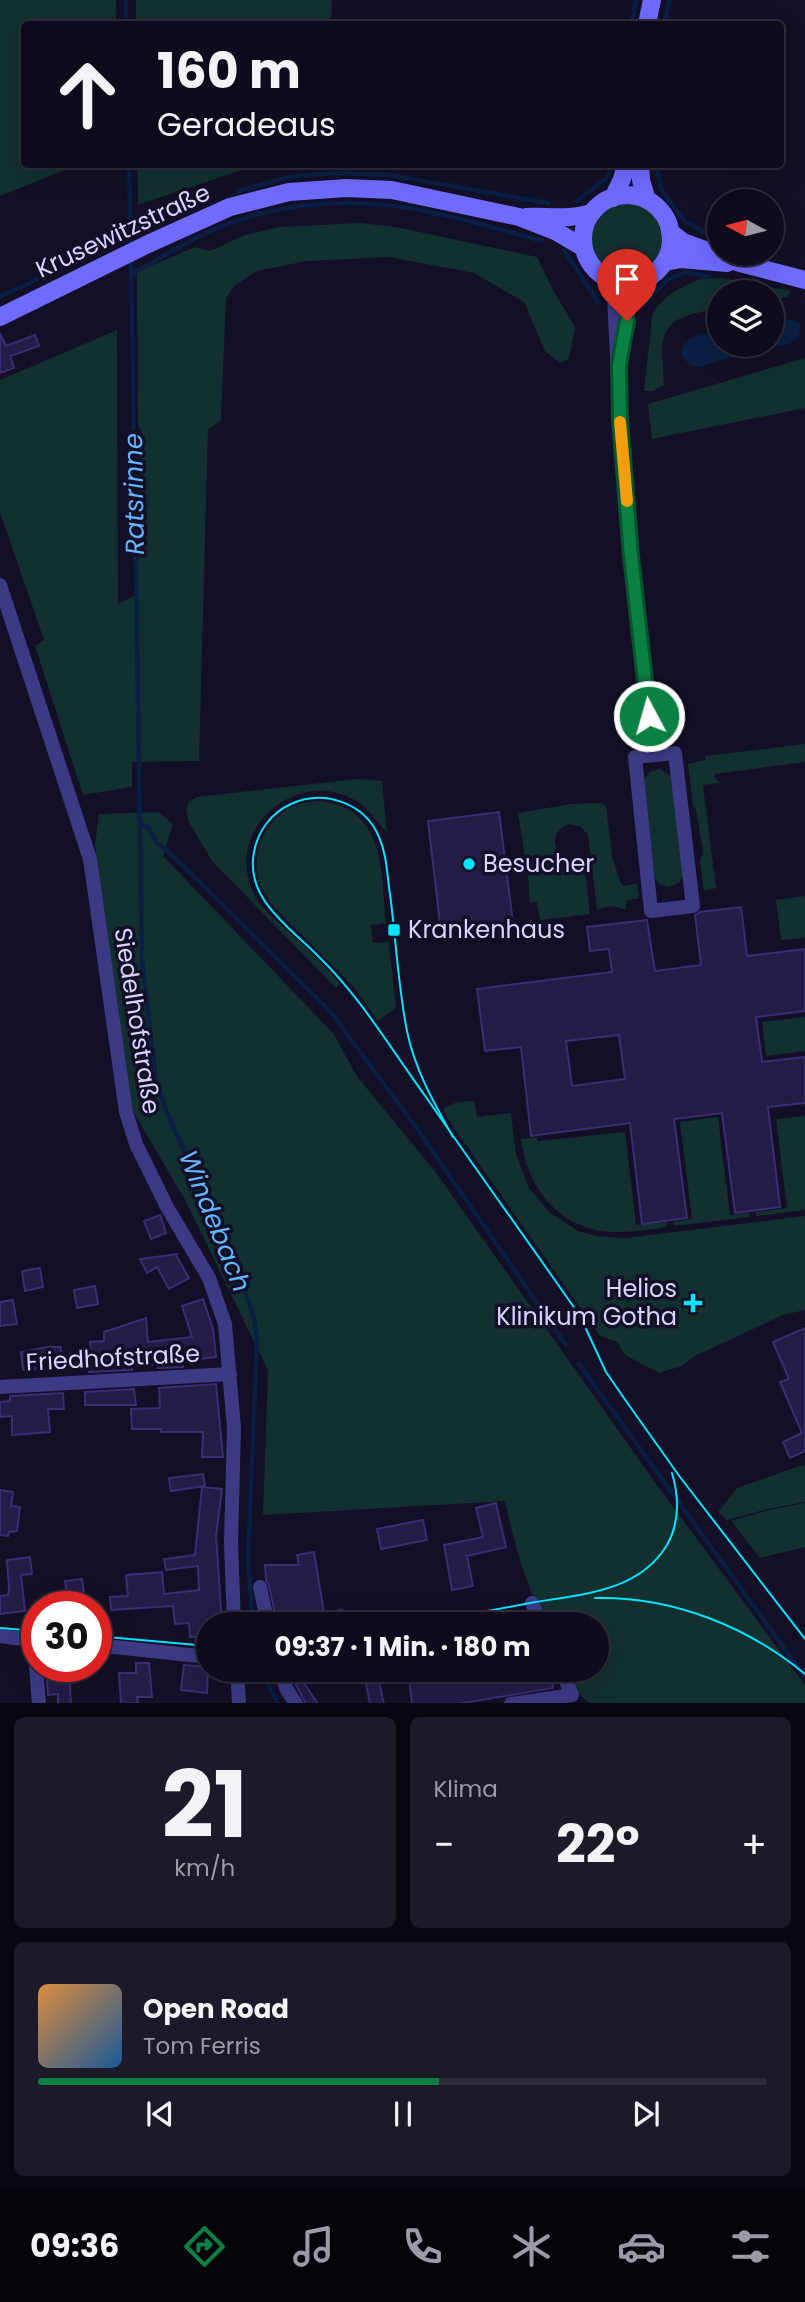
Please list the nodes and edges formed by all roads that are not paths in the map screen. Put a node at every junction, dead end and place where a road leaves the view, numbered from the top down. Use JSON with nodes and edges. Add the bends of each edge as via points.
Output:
{"nodes":[{"id":1,"x":652,"y":0,"type":"edge"},
{"id":2,"x":648,"y":21,"type":"edge"},
{"id":3,"x":625,"y":168,"type":"edge"},
{"id":4,"x":640,"y":168,"type":"edge"},
{"id":5,"x":613,"y":198,"type":"junction"},
{"id":6,"x":647,"y":200,"type":"junction"},
{"id":7,"x":591,"y":213,"type":"junction"},
{"id":8,"x":519,"y":217,"type":"junction"},
{"id":9,"x":670,"y":232,"type":"junction"},
{"id":10,"x":584,"y":248,"type":"junction"},
{"id":11,"x":707,"y":250,"type":"edge"},
{"id":12,"x":707,"y":261,"type":"edge"},
{"id":13,"x":665,"y":262,"type":"junction"},
{"id":14,"x":751,"y":266,"type":"edge"},
{"id":15,"x":608,"y":279,"type":"junction"},
{"id":16,"x":805,"y":280,"type":"edge"},
{"id":17,"x":639,"y":281,"type":"junction"},
{"id":18,"x":0,"y":317,"type":"edge"},
{"id":19,"x":619,"y":365,"type":"junction"},
{"id":20,"x":0,"y":585,"type":"edge"},
{"id":21,"x":653,"y":755,"type":"junction"},
{"id":22,"x":230,"y":1374,"type":"junction"},
{"id":23,"x":0,"y":1387,"type":"edge"},
{"id":24,"x":260,"y":1587,"type":"dead end"},
{"id":25,"x":532,"y":1603,"type":"dead end"},
{"id":26,"x":234,"y":1612,"type":"edge"},
{"id":27,"x":265,"y":1612,"type":"edge"},
{"id":28,"x":536,"y":1612,"type":"edge"},
{"id":29,"x":0,"y":1636,"type":"edge"},
{"id":30,"x":21,"y":1639,"type":"edge"},
{"id":31,"x":112,"y":1647,"type":"edge"},
{"id":32,"x":196,"y":1656,"type":"edge"},
{"id":33,"x":38,"y":1682,"type":"edge"},
{"id":34,"x":238,"y":1682,"type":"edge"},
{"id":35,"x":284,"y":1682,"type":"edge"},
{"id":36,"x":566,"y":1682,"type":"edge"},
{"id":37,"x":39,"y":1703,"type":"edge"},
{"id":38,"x":239,"y":1703,"type":"edge"},
{"id":39,"x":296,"y":1703,"type":"edge"},
{"id":40,"x":511,"y":1703,"type":"edge"}],
"edges":[{"from":1,"to":2,"type":"main road"},
{"from":3,"to":5,"type":"main road"},
{"from":4,"to":6,"type":"main road"},
{"from":5,"to":6,"type":"main road"},
{"from":5,"to":7,"type":"main road"},
{"from":6,"to":9,"type":"main road","via":[[658,208]]},
{"from":7,"to":8,"type":"main road"},
{"from":7,"to":10,"type":"main road","via":[[584,230]]},
{"from":8,"to":10,"type":"main road"},
{"from":8,"to":18,"type":"main road","name":"Krusewitzstraße","via":[[392,190],[289,192],[230,207]]},
{"from":9,"to":11,"type":"main road","via":[[683,243]]},
{"from":9,"to":13,"type":"main road"},
{"from":10,"to":15,"type":"main road","via":[[592,266]]},
{"from":12,"to":13,"type":"main road"},
{"from":13,"to":17,"type":"main road"},
{"from":14,"to":16,"type":"main road"},
{"from":15,"to":17,"type":"main road"},
{"from":15,"to":19,"type":"street","via":[[614,296]]},
{"from":17,"to":19,"type":"street","via":[[631,297]]},
{"from":19,"to":21,"type":"street","via":[[630,542]]},
{"from":20,"to":22,"type":"street","name":"Siedelhofstraße","via":[[90,859],[126,1112],[167,1207],[209,1278],[225,1324]]},
{"from":21,"to":21,"type":"street","via":[[675,753],[693,906],[651,911],[635,757]]},
{"from":22,"to":23,"type":"street","name":"Friedhofstraße"},
{"from":22,"to":26,"type":"street","name":"Siedelhofstraße"},
{"from":24,"to":27,"type":"street"},
{"from":25,"to":28,"type":"street"},
{"from":29,"to":30,"type":"street"},
{"from":31,"to":32,"type":"street"},
{"from":33,"to":37,"type":"street"},
{"from":34,"to":38,"type":"street"},
{"from":35,"to":39,"type":"street"},
{"from":36,"to":40,"type":"street","via":[[572,1695]]}]}
